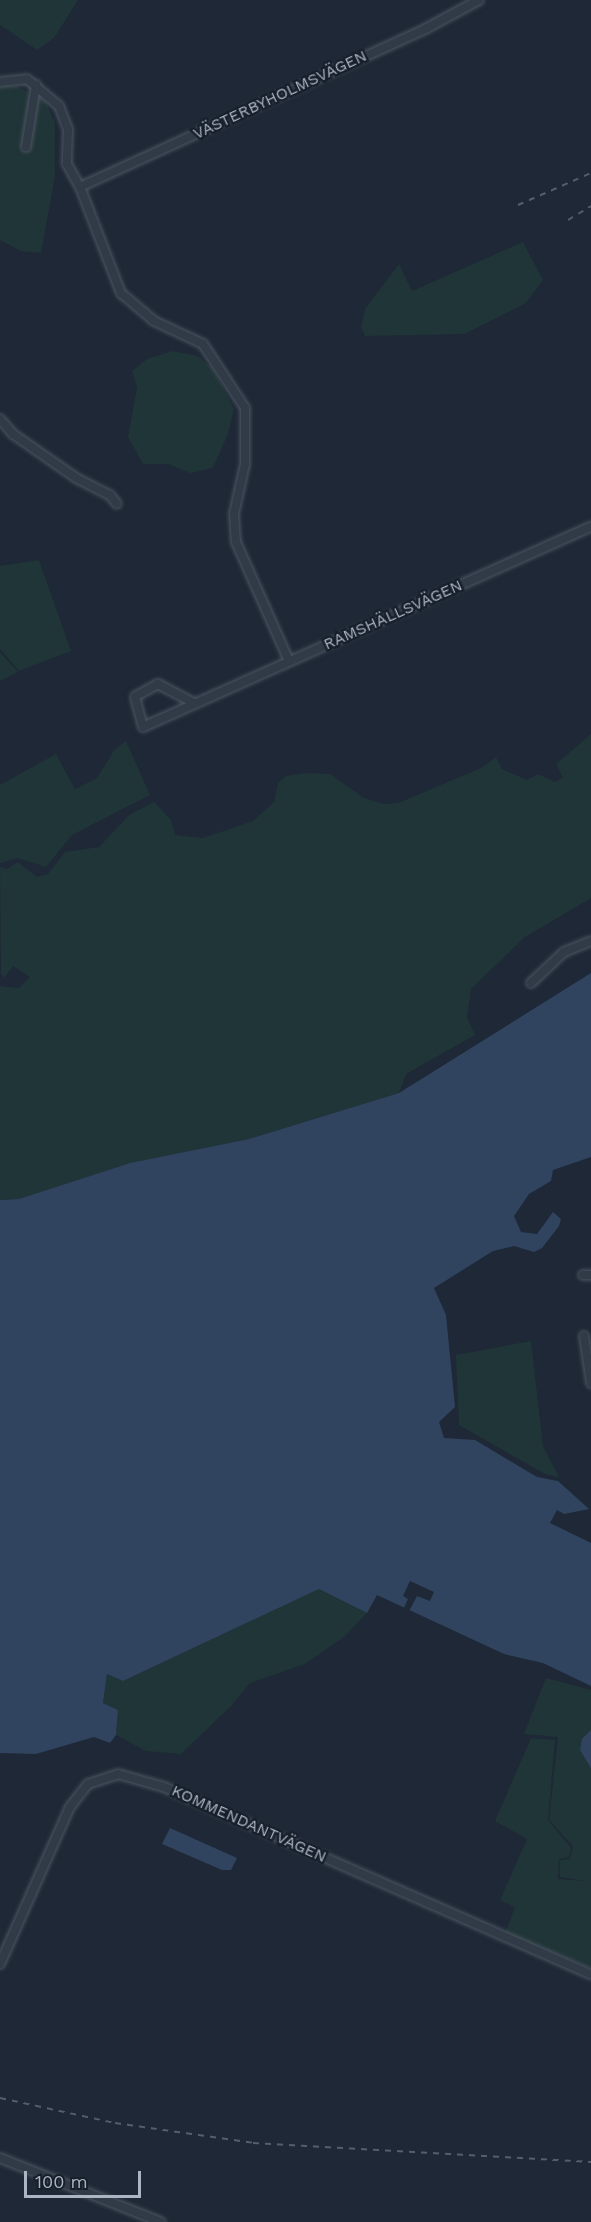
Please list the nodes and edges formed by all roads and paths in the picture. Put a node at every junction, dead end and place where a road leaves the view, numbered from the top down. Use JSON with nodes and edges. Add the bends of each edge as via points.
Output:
{"nodes":[{"id":1,"x":479,"y":0,"type":"edge"},
{"id":2,"x":0,"y":82,"type":"edge"},
{"id":3,"x":36,"y":85,"type":"junction"},
{"id":4,"x":26,"y":147,"type":"dead end"},
{"id":5,"x":80,"y":187,"type":"junction"},
{"id":6,"x":0,"y":419,"type":"edge"},
{"id":7,"x":117,"y":504,"type":"dead end"},
{"id":8,"x":591,"y":527,"type":"edge"},
{"id":9,"x":289,"y":661,"type":"junction"},
{"id":10,"x":194,"y":702,"type":"junction"},
{"id":11,"x":591,"y":941,"type":"edge"},
{"id":12,"x":531,"y":983,"type":"dead end"},
{"id":13,"x":585,"y":1336,"type":"dead end"},
{"id":14,"x":591,"y":1383,"type":"edge"},
{"id":15,"x":0,"y":1964,"type":"edge"},
{"id":16,"x":591,"y":1974,"type":"edge"},
{"id":17,"x":0,"y":2158,"type":"edge"},
{"id":18,"x":161,"y":2222,"type":"edge"}],
"edges":[{"from":1,"to":5,"type":"street","name":"VÄSTERBYHOLMSVÄGEN","via":[[427,28]]},
{"from":2,"to":3,"type":"street","via":[[27,80]]},
{"from":3,"to":4,"type":"street"},
{"from":3,"to":5,"type":"street","via":[[64,115],[68,129],[67,164]]},
{"from":5,"to":9,"type":"street","via":[[121,293],[154,321],[204,344],[245,408],[245,464],[234,514],[236,542]]},
{"from":6,"to":7,"type":"street","via":[[13,434],[76,478],[110,495]]},
{"from":8,"to":9,"type":"street","name":"RAMSHÄLLSVÄGEN"},
{"from":9,"to":10,"type":"street","name":"RAMSHÄLLSVÄGEN"},
{"from":10,"to":10,"type":"street","name":"RAMSHÄLLSVÄGEN","via":[[143,727],[135,697],[158,684]]},
{"from":11,"to":12,"type":"street","via":[[564,951]]},
{"from":13,"to":14,"type":"street"},
{"from":15,"to":16,"type":"street","name":"KOMMENDANTVÄGEN","via":[[70,1807],[88,1784],[118,1774],[164,1786]]},
{"from":17,"to":18,"type":"street"}]}
